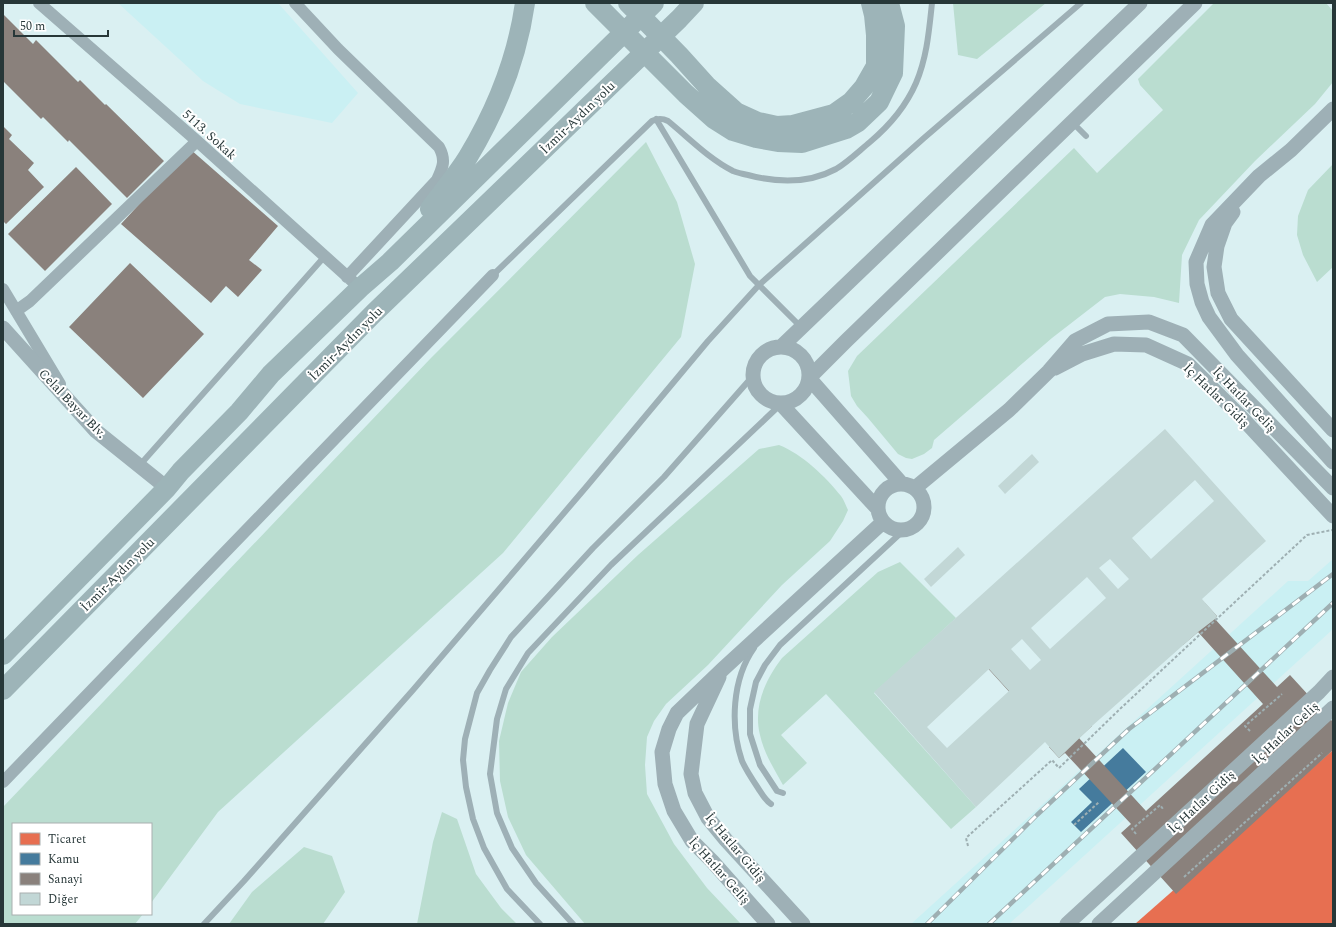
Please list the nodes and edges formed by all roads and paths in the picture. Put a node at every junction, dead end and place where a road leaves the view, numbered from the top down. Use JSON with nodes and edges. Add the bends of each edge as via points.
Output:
{"nodes":[{"id":1,"x":39,"y":3,"type":"edge"},
{"id":2,"x":295,"y":3,"type":"edge"},
{"id":3,"x":525,"y":3,"type":"edge"},
{"id":4,"x":595,"y":3,"type":"edge"},
{"id":5,"x":628,"y":3,"type":"edge"},
{"id":6,"x":654,"y":3,"type":"edge"},
{"id":7,"x":694,"y":3,"type":"edge"},
{"id":8,"x":871,"y":3,"type":"edge"},
{"id":9,"x":889,"y":3,"type":"edge"},
{"id":10,"x":932,"y":3,"type":"edge"},
{"id":11,"x":1081,"y":3,"type":"edge"},
{"id":12,"x":1140,"y":3,"type":"edge"},
{"id":13,"x":1194,"y":3,"type":"edge"},
{"id":14,"x":1333,"y":109,"type":"edge"},
{"id":15,"x":656,"y":119,"type":"junction"},
{"id":16,"x":1072,"y":122,"type":"junction"},
{"id":17,"x":1086,"y":136,"type":"dead end"},
{"id":18,"x":197,"y":141,"type":"junction"},
{"id":19,"x":1259,"y":176,"type":"junction"},
{"id":20,"x":325,"y":256,"type":"junction"},
{"id":21,"x":390,"y":262,"type":"junction"},
{"id":22,"x":493,"y":275,"type":"joint"},
{"id":23,"x":354,"y":282,"type":"junction"},
{"id":24,"x":759,"y":285,"type":"junction"},
{"id":25,"x":3,"y":289,"type":"edge"},
{"id":26,"x":16,"y":311,"type":"junction"},
{"id":27,"x":801,"y":327,"type":"junction"},
{"id":28,"x":3,"y":328,"type":"edge"},
{"id":29,"x":781,"y":346,"type":"junction"},
{"id":30,"x":1049,"y":371,"type":"junction"},
{"id":31,"x":752,"y":377,"type":"junction"},
{"id":32,"x":809,"y":378,"type":"junction"},
{"id":33,"x":72,"y":404,"type":"junction"},
{"id":34,"x":781,"y":404,"type":"junction"},
{"id":35,"x":1333,"y":430,"type":"edge"},
{"id":36,"x":1333,"y":462,"type":"edge"},
{"id":37,"x":139,"y":466,"type":"junction"},
{"id":38,"x":901,"y":483,"type":"junction"},
{"id":39,"x":167,"y":488,"type":"junction"},
{"id":40,"x":915,"y":488,"type":"junction"},
{"id":41,"x":1333,"y":488,"type":"edge"},
{"id":42,"x":877,"y":508,"type":"junction"},
{"id":43,"x":1333,"y":516,"type":"edge"},
{"id":44,"x":883,"y":522,"type":"junction"},
{"id":45,"x":904,"y":530,"type":"junction"},
{"id":46,"x":1333,"y":530,"type":"edge"},
{"id":47,"x":769,"y":627,"type":"junction"},
{"id":48,"x":3,"y":655,"type":"edge"},
{"id":49,"x":723,"y":669,"type":"junction"},
{"id":50,"x":1333,"y":677,"type":"edge"},
{"id":51,"x":1333,"y":687,"type":"edge"},
{"id":52,"x":3,"y":690,"type":"edge"},
{"id":53,"x":1282,"y":694,"type":"dead end"},
{"id":54,"x":1333,"y":708,"type":"edge"},
{"id":55,"x":1333,"y":717,"type":"edge"},
{"id":56,"x":1250,"y":731,"type":"dead end"},
{"id":57,"x":1322,"y":753,"type":"dead end"},
{"id":58,"x":3,"y":782,"type":"edge"},
{"id":59,"x":783,"y":793,"type":"dead end"},
{"id":60,"x":1099,"y":802,"type":"dead end"},
{"id":61,"x":771,"y":804,"type":"dead end"},
{"id":62,"x":1163,"y":809,"type":"dead end"},
{"id":63,"x":1074,"y":825,"type":"dead end"},
{"id":64,"x":1136,"y":834,"type":"dead end"},
{"id":65,"x":968,"y":846,"type":"dead end"},
{"id":66,"x":1184,"y":876,"type":"dead end"},
{"id":67,"x":204,"y":924,"type":"edge"},
{"id":68,"x":540,"y":924,"type":"edge"},
{"id":69,"x":573,"y":924,"type":"edge"},
{"id":70,"x":768,"y":924,"type":"edge"},
{"id":71,"x":803,"y":924,"type":"edge"},
{"id":72,"x":1066,"y":924,"type":"edge"},
{"id":73,"x":1078,"y":924,"type":"edge"},
{"id":74,"x":1099,"y":924,"type":"edge"},
{"id":75,"x":1108,"y":924,"type":"edge"}],
"edges":[{"from":1,"to":18,"type":"street","name":"5113. Sokak"},
{"from":2,"to":23,"type":"street","via":[[338,49],[439,147],[444,156],[437,180]]},
{"from":3,"to":21,"type":"highway","via":[[521,30],[496,106],[468,158]]},
{"from":4,"to":9,"type":"highway","via":[[686,94],[733,131],[778,142],[802,143],[846,129],[880,102],[893,73],[895,26]]},
{"from":5,"to":8,"type":"highway","via":[[707,86],[736,112],[758,122],[777,126],[793,125],[834,114],[851,102],[864,87],[876,66],[876,35]]},
{"from":6,"to":21,"type":"highway","name":"İzmir-Aydın yolu"},
{"from":7,"to":52,"type":"highway","name":"İzmir-Aydın yolu","via":[[374,313]]},
{"from":10,"to":15,"type":"lane","via":[[928,46],[916,84],[885,129],[836,169],[812,178],[783,182],[764,180],[734,171],[711,157],[668,121]]},
{"from":11,"to":24,"type":"lane"},
{"from":12,"to":27,"type":"street"},
{"from":13,"to":16,"type":"street"},
{"from":14,"to":19,"type":"street","via":[[1291,150]]},
{"from":15,"to":22,"type":"lane"},
{"from":15,"to":24,"type":"lane","via":[[743,266]]},
{"from":16,"to":17,"type":"lane"},
{"from":16,"to":32,"type":"street"},
{"from":18,"to":20,"type":"street","name":"5113. Sokak"},
{"from":18,"to":26,"type":"street","via":[[30,301]]},
{"from":19,"to":35,"type":"street","via":[[1225,223],[1219,240],[1214,267],[1218,294],[1231,319]]},
{"from":19,"to":36,"type":"street","via":[[1212,225],[1196,262],[1197,284],[1209,317],[1237,355]]},
{"from":20,"to":23,"type":"street","name":"5113. Sokak"},
{"from":20,"to":37,"type":"lane"},
{"from":21,"to":23,"type":"highway","name":"İzmir-Aydın yolu"},
{"from":22,"to":58,"type":"street"},
{"from":23,"to":39,"type":"highway","name":"İzmir-Aydın yolu","via":[[239,412]]},
{"from":24,"to":27,"type":"lane"},
{"from":24,"to":67,"type":"lane","via":[[708,341],[413,690]]},
{"from":25,"to":26,"type":"street"},
{"from":26,"to":33,"type":"street"},
{"from":27,"to":29,"type":"street"},
{"from":28,"to":33,"type":"street","name":"Celal Bayar Blv."},
{"from":29,"to":31,"type":"street","via":[[764,352],[757,359]]},
{"from":29,"to":32,"type":"street","via":[[799,353],[809,369]]},
{"from":30,"to":40,"type":"street","via":[[1009,410]]},
{"from":30,"to":41,"type":"street","name":"İç Hatlar Geliş","via":[[1076,340],[1108,324],[1149,322],[1183,335]]},
{"from":30,"to":43,"type":"street","name":"İç Hatlar Gidiş","via":[[1082,354],[1114,344],[1146,345],[1188,364]]},
{"from":31,"to":34,"type":"street","via":[[759,394],[767,400]]},
{"from":31,"to":68,"type":"lane","via":[[664,477],[593,548],[511,637],[477,693],[465,739],[463,760],[473,819],[484,848],[507,889]]},
{"from":32,"to":34,"type":"street","via":[[802,395],[794,401]]},
{"from":32,"to":38,"type":"street"},
{"from":33,"to":37,"type":"street","name":"Celal Bayar Blv.","via":[[96,431]]},
{"from":34,"to":42,"type":"street"},
{"from":34,"to":69,"type":"lane","via":[[611,565],[528,653],[506,689],[497,719],[490,774],[497,813],[512,848],[532,877]]},
{"from":37,"to":39,"type":"street","name":"Celal Bayar Blv."},
{"from":38,"to":40,"type":"street"},
{"from":38,"to":42,"type":"street","via":[[894,484],[881,493]]},
{"from":39,"to":48,"type":"highway","name":"İzmir-Aydın yolu"},
{"from":40,"to":45,"type":"street","via":[[921,494],[923,502],[922,517],[911,528]]},
{"from":42,"to":44,"type":"street"},
{"from":44,"to":45,"type":"street","via":[[896,530]]},
{"from":44,"to":47,"type":"street","name":"İç Hatlar Geliş"},
{"from":45,"to":59,"type":"lane","via":[[780,645],[756,682],[750,709],[750,734],[760,765],[777,791]]},
{"from":46,"to":65,"type":"path","via":[[1307,535],[1058,768],[1052,760],[966,838]]},
{"from":47,"to":49,"type":"street","name":"İç Hatlar Geliş"},
{"from":47,"to":61,"type":"lane","via":[[750,654],[742,673],[734,716],[742,761],[766,801]]},
{"from":49,"to":70,"type":"street","name":"İç Hatlar Geliş","via":[[678,713],[669,729],[662,752],[665,784],[674,811],[692,841]]},
{"from":49,"to":71,"type":"street","name":"İç Hatlar Gidiş","via":[[697,724],[691,774],[696,792],[708,818]]},
{"from":50,"to":72,"type":"street","name":"İç Hatlar Gidiş"},
{"from":51,"to":73,"type":"street","name":"İç Hatlar Geliş"},
{"from":53,"to":56,"type":"path","via":[[1245,726]]},
{"from":54,"to":74,"type":"street","name":"İç Hatlar Geliş"},
{"from":55,"to":75,"type":"street","name":"İç Hatlar Gidiş"},
{"from":57,"to":66,"type":"path"},
{"from":60,"to":63,"type":"path"},
{"from":62,"to":64,"type":"path","via":[[1158,806],[1132,829]]}]}
